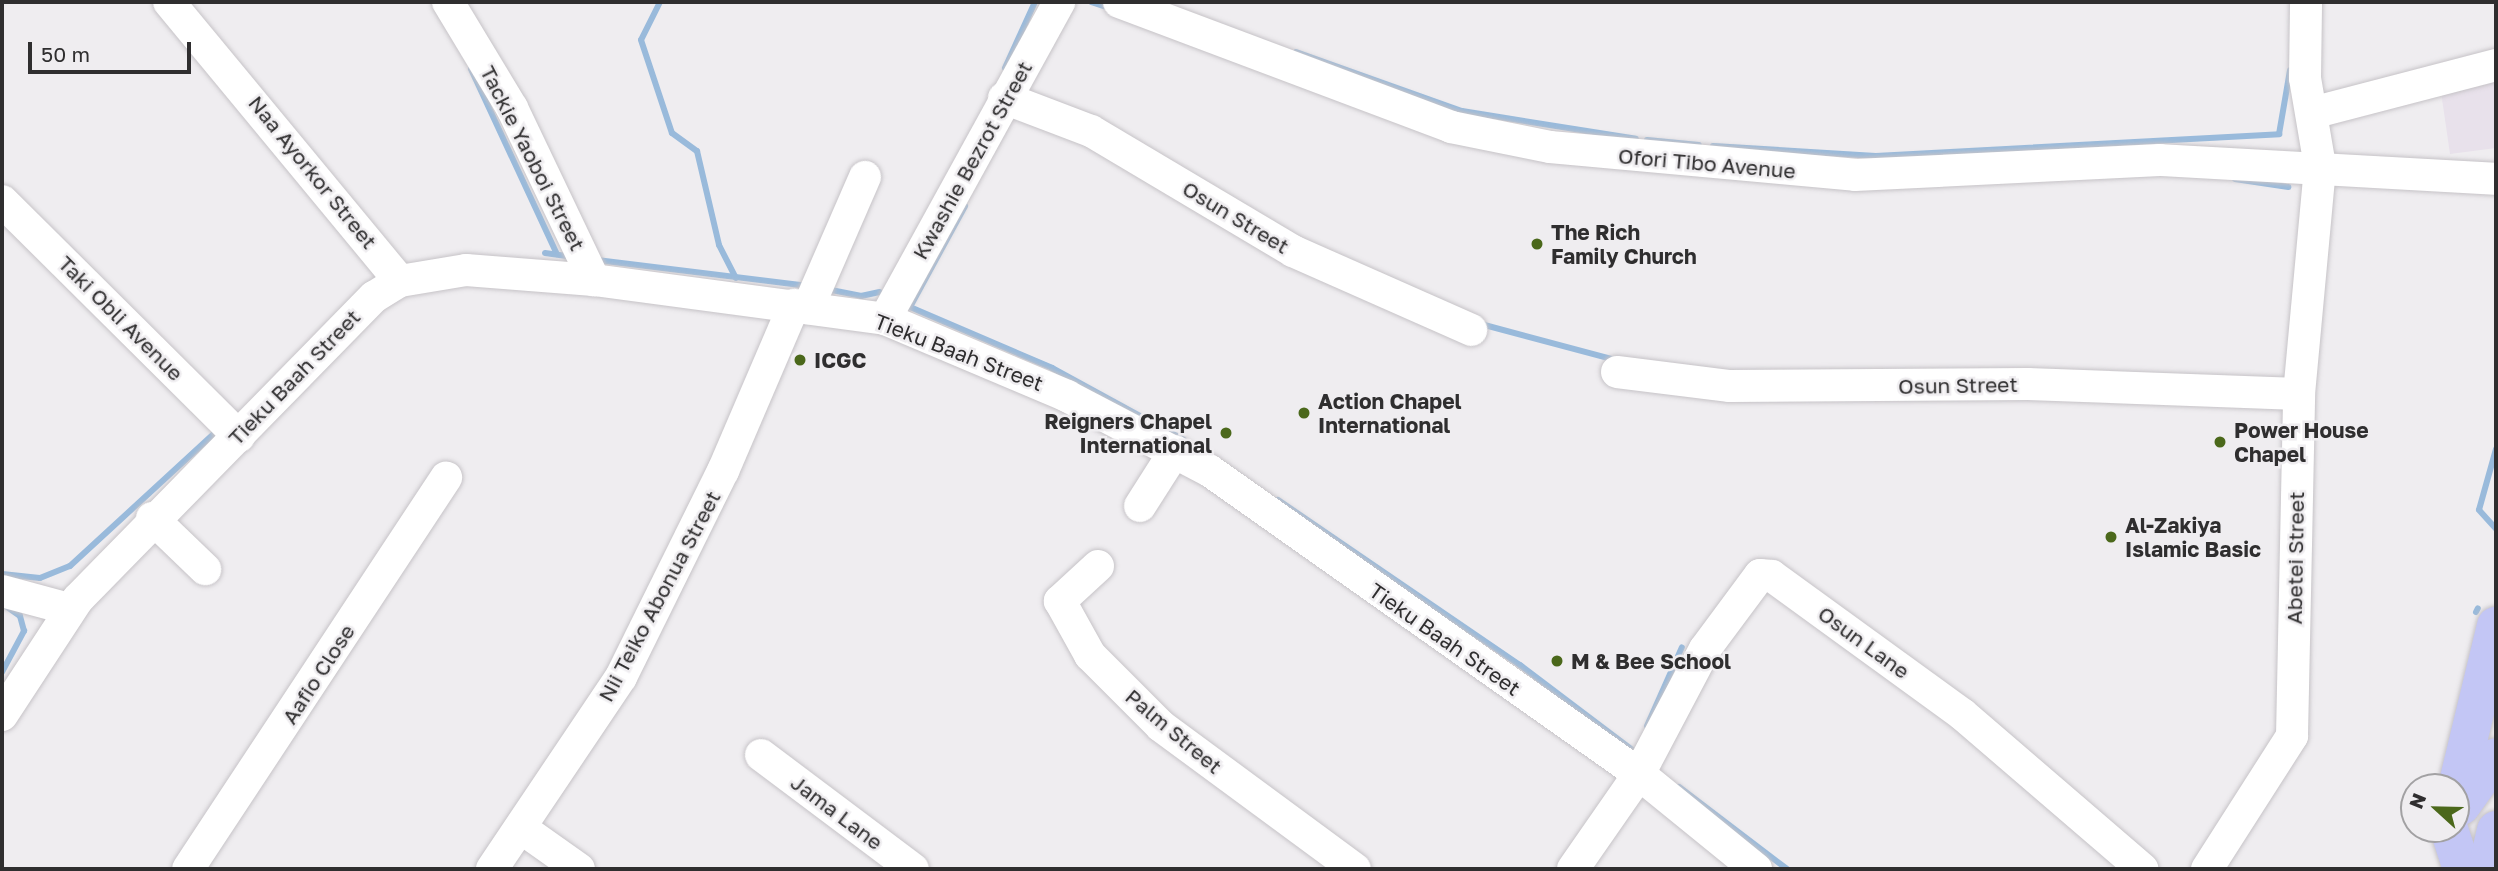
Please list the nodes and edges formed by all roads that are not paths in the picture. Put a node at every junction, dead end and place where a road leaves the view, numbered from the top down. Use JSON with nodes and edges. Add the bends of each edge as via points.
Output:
{"nodes":[{"id":1,"x":169,"y":2,"type":"edge"},
{"id":2,"x":448,"y":2,"type":"edge"},
{"id":3,"x":1059,"y":2,"type":"edge"},
{"id":4,"x":1119,"y":2,"type":"edge"},
{"id":5,"x":2306,"y":8,"type":"edge"},
{"id":6,"x":2496,"y":65,"type":"edge"},
{"id":7,"x":1004,"y":99,"type":"junction"},
{"id":8,"x":2312,"y":113,"type":"junction"},
{"id":9,"x":2320,"y":166,"type":"junction"},
{"id":10,"x":865,"y":177,"type":"dead end"},
{"id":11,"x":2496,"y":179,"type":"edge"},
{"id":12,"x":2,"y":201,"type":"edge"},
{"id":13,"x":594,"y":280,"type":"junction"},
{"id":14,"x":400,"y":281,"type":"junction"},
{"id":15,"x":801,"y":306,"type":"junction"},
{"id":16,"x":886,"y":319,"type":"junction"},
{"id":17,"x":1471,"y":330,"type":"dead end"},
{"id":18,"x":1617,"y":372,"type":"dead end"},
{"id":19,"x":2299,"y":394,"type":"junction"},
{"id":20,"x":239,"y":436,"type":"junction"},
{"id":21,"x":1175,"y":451,"type":"junction"},
{"id":22,"x":446,"y":477,"type":"dead end"},
{"id":23,"x":1140,"y":506,"type":"dead end"},
{"id":24,"x":152,"y":519,"type":"junction"},
{"id":25,"x":1098,"y":566,"type":"dead end"},
{"id":26,"x":205,"y":569,"type":"dead end"},
{"id":27,"x":2,"y":591,"type":"edge"},
{"id":28,"x":69,"y":609,"type":"junction"},
{"id":29,"x":2496,"y":626,"type":"edge"},
{"id":30,"x":2,"y":715,"type":"edge"},
{"id":31,"x":761,"y":755,"type":"dead end"},
{"id":32,"x":2496,"y":757,"type":"edge"},
{"id":33,"x":2460,"y":773,"type":"edge"},
{"id":34,"x":1639,"y":774,"type":"junction"},
{"id":35,"x":2470,"y":793,"type":"edge"},
{"id":36,"x":521,"y":828,"type":"junction"},
{"id":37,"x":2496,"y":830,"type":"edge"},
{"id":38,"x":2454,"y":843,"type":"edge"},
{"id":39,"x":188,"y":869,"type":"edge"},
{"id":40,"x":492,"y":869,"type":"edge"},
{"id":41,"x":579,"y":869,"type":"edge"},
{"id":42,"x":913,"y":869,"type":"edge"},
{"id":43,"x":1355,"y":869,"type":"edge"},
{"id":44,"x":1573,"y":869,"type":"edge"},
{"id":45,"x":1756,"y":869,"type":"edge"},
{"id":46,"x":2142,"y":869,"type":"edge"},
{"id":47,"x":2207,"y":869,"type":"edge"},
{"id":48,"x":2462,"y":869,"type":"edge"},
{"id":49,"x":2487,"y":869,"type":"edge"}],
"edges":[{"from":1,"to":14,"type":"street","name":"Naa Ayorkor Street"},
{"from":2,"to":13,"type":"street","name":"Tackie Yaoboi Street","via":[[512,108]]},
{"from":3,"to":7,"type":"street","name":"Kwashie Bezrot Street"},
{"from":4,"to":9,"type":"street","name":"Ofori Tibo Avenue","via":[[1451,127],[1550,147],[1855,175],[2083,160]]},
{"from":5,"to":8,"type":"street","name":"Abetei Street"},
{"from":6,"to":8,"type":"street"},
{"from":7,"to":16,"type":"street","name":"Kwashie Bezrot Street"},
{"from":7,"to":17,"type":"street","name":"Osun Street","via":[[1091,131],[1293,251]]},
{"from":8,"to":9,"type":"street","name":"Abetei Street"},
{"from":9,"to":11,"type":"street"},
{"from":9,"to":19,"type":"street","name":"Abetei Street"},
{"from":10,"to":15,"type":"street","name":"Nii Teiko Abonua Street"},
{"from":12,"to":20,"type":"street","name":"Taki Obli Avenue"},
{"from":13,"to":14,"type":"street","name":"Tieku Baah Street","via":[[466,271]]},
{"from":13,"to":15,"type":"street","name":"Tieku Baah Street"},
{"from":14,"to":20,"type":"street","name":"Tieku Baah Street","via":[[349,316]]},
{"from":15,"to":16,"type":"street","name":"Tieku Baah Street"},
{"from":15,"to":36,"type":"street","name":"Nii Teiko Abonua Street","via":[[621,677]]},
{"from":16,"to":21,"type":"street","name":"Tieku Baah Street","via":[[1009,368]]},
{"from":18,"to":19,"type":"street","name":"Osun Street","via":[[1730,386],[2028,384]]},
{"from":19,"to":47,"type":"street","name":"Abetei Street","via":[[2292,736]]},
{"from":20,"to":24,"type":"street","name":"Tieku Baah Street"},
{"from":21,"to":23,"type":"street"},
{"from":21,"to":34,"type":"street","name":"Tieku Baah Street"},
{"from":22,"to":39,"type":"street","name":"Aafio Close"},
{"from":24,"to":26,"type":"street"},
{"from":24,"to":28,"type":"street","name":"Tieku Baah Street"},
{"from":25,"to":43,"type":"street","name":"Palm Street","via":[[1060,601],[1090,655],[1161,726]]},
{"from":27,"to":28,"type":"street"},
{"from":28,"to":30,"type":"street","name":"Tieku Baah Street"},
{"from":29,"to":33,"type":"highway"},
{"from":31,"to":42,"type":"street","name":"Jama Lane"},
{"from":32,"to":35,"type":"highway"},
{"from":34,"to":44,"type":"street"},
{"from":34,"to":45,"type":"street","name":"Tieku Baah Street"},
{"from":34,"to":46,"type":"street","name":"Osun Lane","via":[[1704,649],[1750,582],[1772,576],[1962,714]]},
{"from":36,"to":40,"type":"street","name":"Nii Teiko Abonua Street"},
{"from":36,"to":41,"type":"street"},
{"from":37,"to":49,"type":"highway"},
{"from":38,"to":48,"type":"highway"}]}
